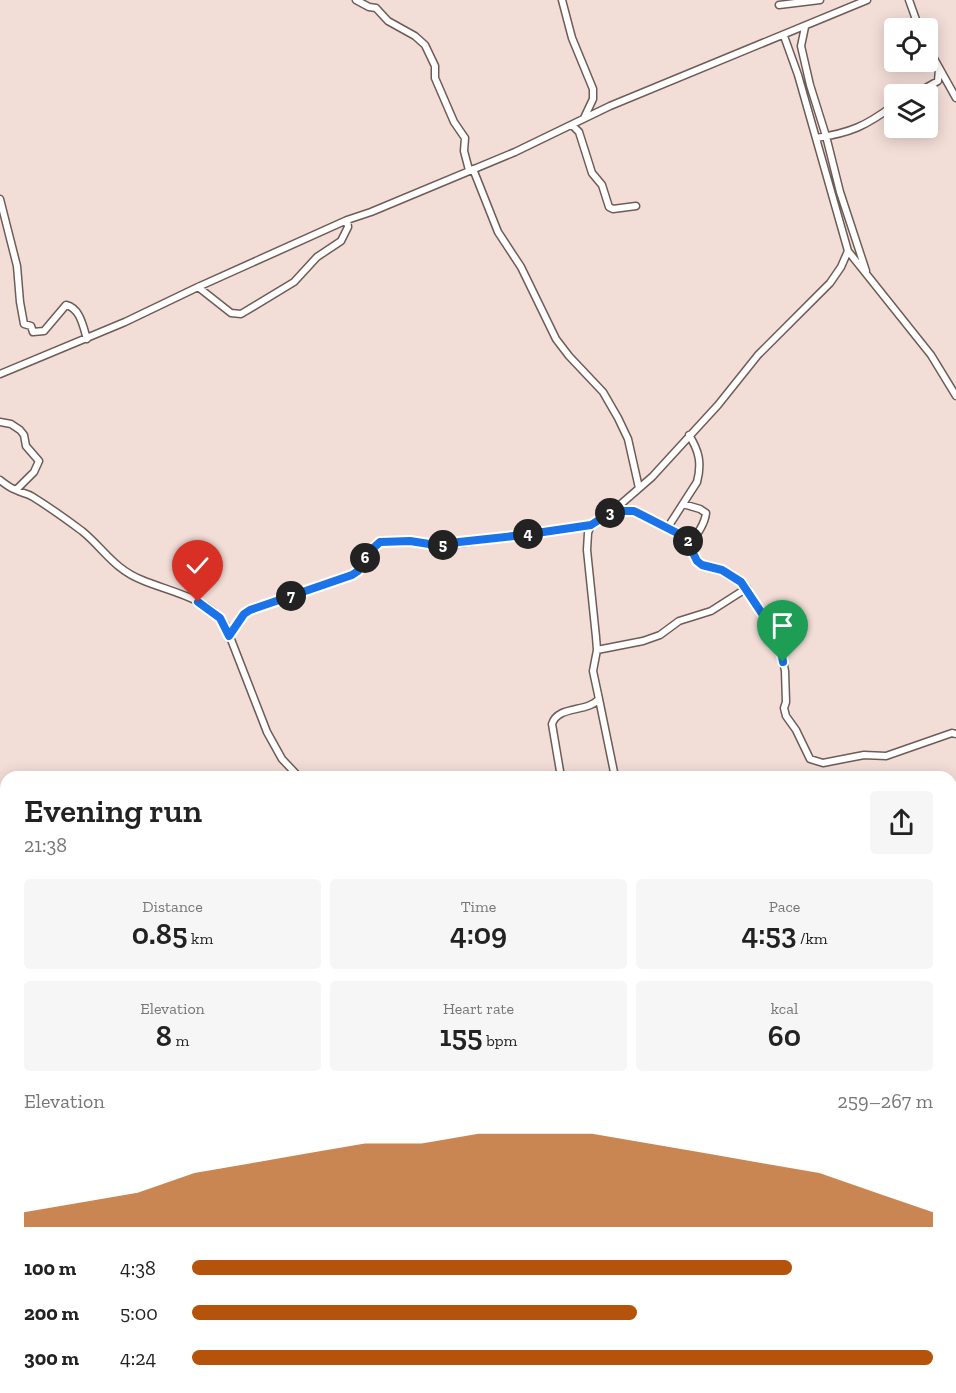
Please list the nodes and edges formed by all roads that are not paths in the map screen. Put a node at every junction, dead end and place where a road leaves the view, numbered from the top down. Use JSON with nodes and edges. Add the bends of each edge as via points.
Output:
{"nodes":[{"id":1,"x":356,"y":0,"type":"edge"},
{"id":2,"x":562,"y":0,"type":"edge"},
{"id":3,"x":820,"y":0,"type":"edge"},
{"id":4,"x":867,"y":0,"type":"edge"},
{"id":5,"x":909,"y":0,"type":"edge"},
{"id":6,"x":778,"y":5,"type":"dead end"},
{"id":7,"x":915,"y":18,"type":"edge"},
{"id":8,"x":805,"y":27,"type":"junction"},
{"id":9,"x":787,"y":35,"type":"junction"},
{"id":10,"x":801,"y":46,"type":"junction"},
{"id":11,"x":939,"y":69,"type":"joint"},
{"id":12,"x":933,"y":84,"type":"edge"},
{"id":13,"x":956,"y":98,"type":"edge"},
{"id":14,"x":884,"y":113,"type":"edge"},
{"id":15,"x":584,"y":119,"type":"junction"},
{"id":16,"x":572,"y":125,"type":"junction"},
{"id":17,"x":826,"y":136,"type":"junction"},
{"id":18,"x":816,"y":138,"type":"junction"},
{"id":19,"x":471,"y":170,"type":"junction"},
{"id":20,"x":0,"y":200,"type":"edge"},
{"id":21,"x":636,"y":206,"type":"dead end"},
{"id":22,"x":347,"y":220,"type":"junction"},
{"id":23,"x":848,"y":251,"type":"junction"},
{"id":24,"x":867,"y":273,"type":"junction"},
{"id":25,"x":198,"y":287,"type":"junction"},
{"id":26,"x":87,"y":339,"type":"junction"},
{"id":27,"x":0,"y":374,"type":"edge"},
{"id":28,"x":956,"y":396,"type":"edge"},
{"id":29,"x":0,"y":422,"type":"edge"},
{"id":30,"x":689,"y":435,"type":"junction"},
{"id":31,"x":0,"y":480,"type":"edge"},
{"id":32,"x":639,"y":488,"type":"junction"},
{"id":33,"x":16,"y":490,"type":"junction"},
{"id":34,"x":683,"y":504,"type":"junction"},
{"id":35,"x":613,"y":511,"type":"junction"},
{"id":36,"x":591,"y":525,"type":"junction"},
{"id":37,"x":668,"y":527,"type":"junction"},
{"id":38,"x":689,"y":543,"type":"junction"},
{"id":39,"x":747,"y":588,"type":"junction"},
{"id":40,"x":229,"y":636,"type":"junction"},
{"id":41,"x":597,"y":650,"type":"junction"},
{"id":42,"x":599,"y":699,"type":"junction"},
{"id":43,"x":956,"y":734,"type":"edge"},
{"id":44,"x":293,"y":771,"type":"edge"},
{"id":45,"x":560,"y":771,"type":"edge"},
{"id":46,"x":614,"y":771,"type":"edge"}],
"edges":[{"from":1,"to":19,"type":"street","via":[[376,8],[388,21],[425,45],[435,66],[435,78],[465,138],[464,151]]},
{"from":2,"to":15,"type":"street","via":[[572,38],[593,89]]},
{"from":3,"to":6,"type":"street"},
{"from":4,"to":8,"type":"street"},
{"from":5,"to":7,"type":"street"},
{"from":8,"to":9,"type":"street"},
{"from":8,"to":10,"type":"street"},
{"from":9,"to":10,"type":"street"},
{"from":9,"to":15,"type":"street"},
{"from":9,"to":18,"type":"street"},
{"from":10,"to":17,"type":"street"},
{"from":11,"to":12,"type":"street","via":[[938,81]]},
{"from":11,"to":13,"type":"street"},
{"from":14,"to":17,"type":"street","via":[[869,124]]},
{"from":15,"to":16,"type":"street"},
{"from":16,"to":19,"type":"street"},
{"from":16,"to":21,"type":"street","via":[[579,132],[592,173],[602,185],[609,207]]},
{"from":17,"to":18,"type":"street"},
{"from":17,"to":24,"type":"street"},
{"from":18,"to":23,"type":"street"},
{"from":19,"to":22,"type":"street"},
{"from":19,"to":32,"type":"street","via":[[498,232],[521,267],[556,339],[603,392],[618,418],[628,439]]},
{"from":20,"to":26,"type":"street","via":[[17,266],[24,324],[31,326],[33,332],[44,331],[66,304],[77,313]]},
{"from":22,"to":25,"type":"street"},
{"from":22,"to":25,"type":"street","via":[[341,242],[323,252],[294,282],[240,314],[231,313]]},
{"from":23,"to":24,"type":"street"},
{"from":23,"to":30,"type":"street","via":[[830,283],[758,355]]},
{"from":24,"to":28,"type":"street","via":[[931,355]]},
{"from":25,"to":26,"type":"street"},
{"from":26,"to":27,"type":"street"},
{"from":29,"to":33,"type":"street","via":[[20,430],[26,446],[39,461]]},
{"from":30,"to":32,"type":"street"},
{"from":30,"to":34,"type":"street","via":[[700,465],[697,482]]},
{"from":31,"to":33,"type":"street"},
{"from":32,"to":35,"type":"street"},
{"from":33,"to":40,"type":"street","via":[[31,495],[84,533],[129,574],[173,589],[214,612]]},
{"from":34,"to":37,"type":"street"},
{"from":34,"to":38,"type":"street","via":[[706,513]]},
{"from":35,"to":36,"type":"street"},
{"from":35,"to":37,"type":"street","via":[[634,511]]},
{"from":36,"to":40,"type":"street","via":[[442,546],[380,542],[352,575],[250,610]]},
{"from":36,"to":41,"type":"street","via":[[587,549]]},
{"from":37,"to":38,"type":"street"},
{"from":38,"to":39,"type":"street","via":[[694,559],[722,570]]},
{"from":39,"to":41,"type":"street","via":[[711,611],[679,621],[660,635]]},
{"from":39,"to":43,"type":"street","via":[[765,618],[782,626],[779,639],[785,671],[786,716],[810,759],[823,763],[893,754]]},
{"from":40,"to":44,"type":"street","via":[[267,732]]},
{"from":41,"to":42,"type":"street","via":[[593,671]]},
{"from":42,"to":45,"type":"street","via":[[553,719]]},
{"from":42,"to":46,"type":"street"}]}
